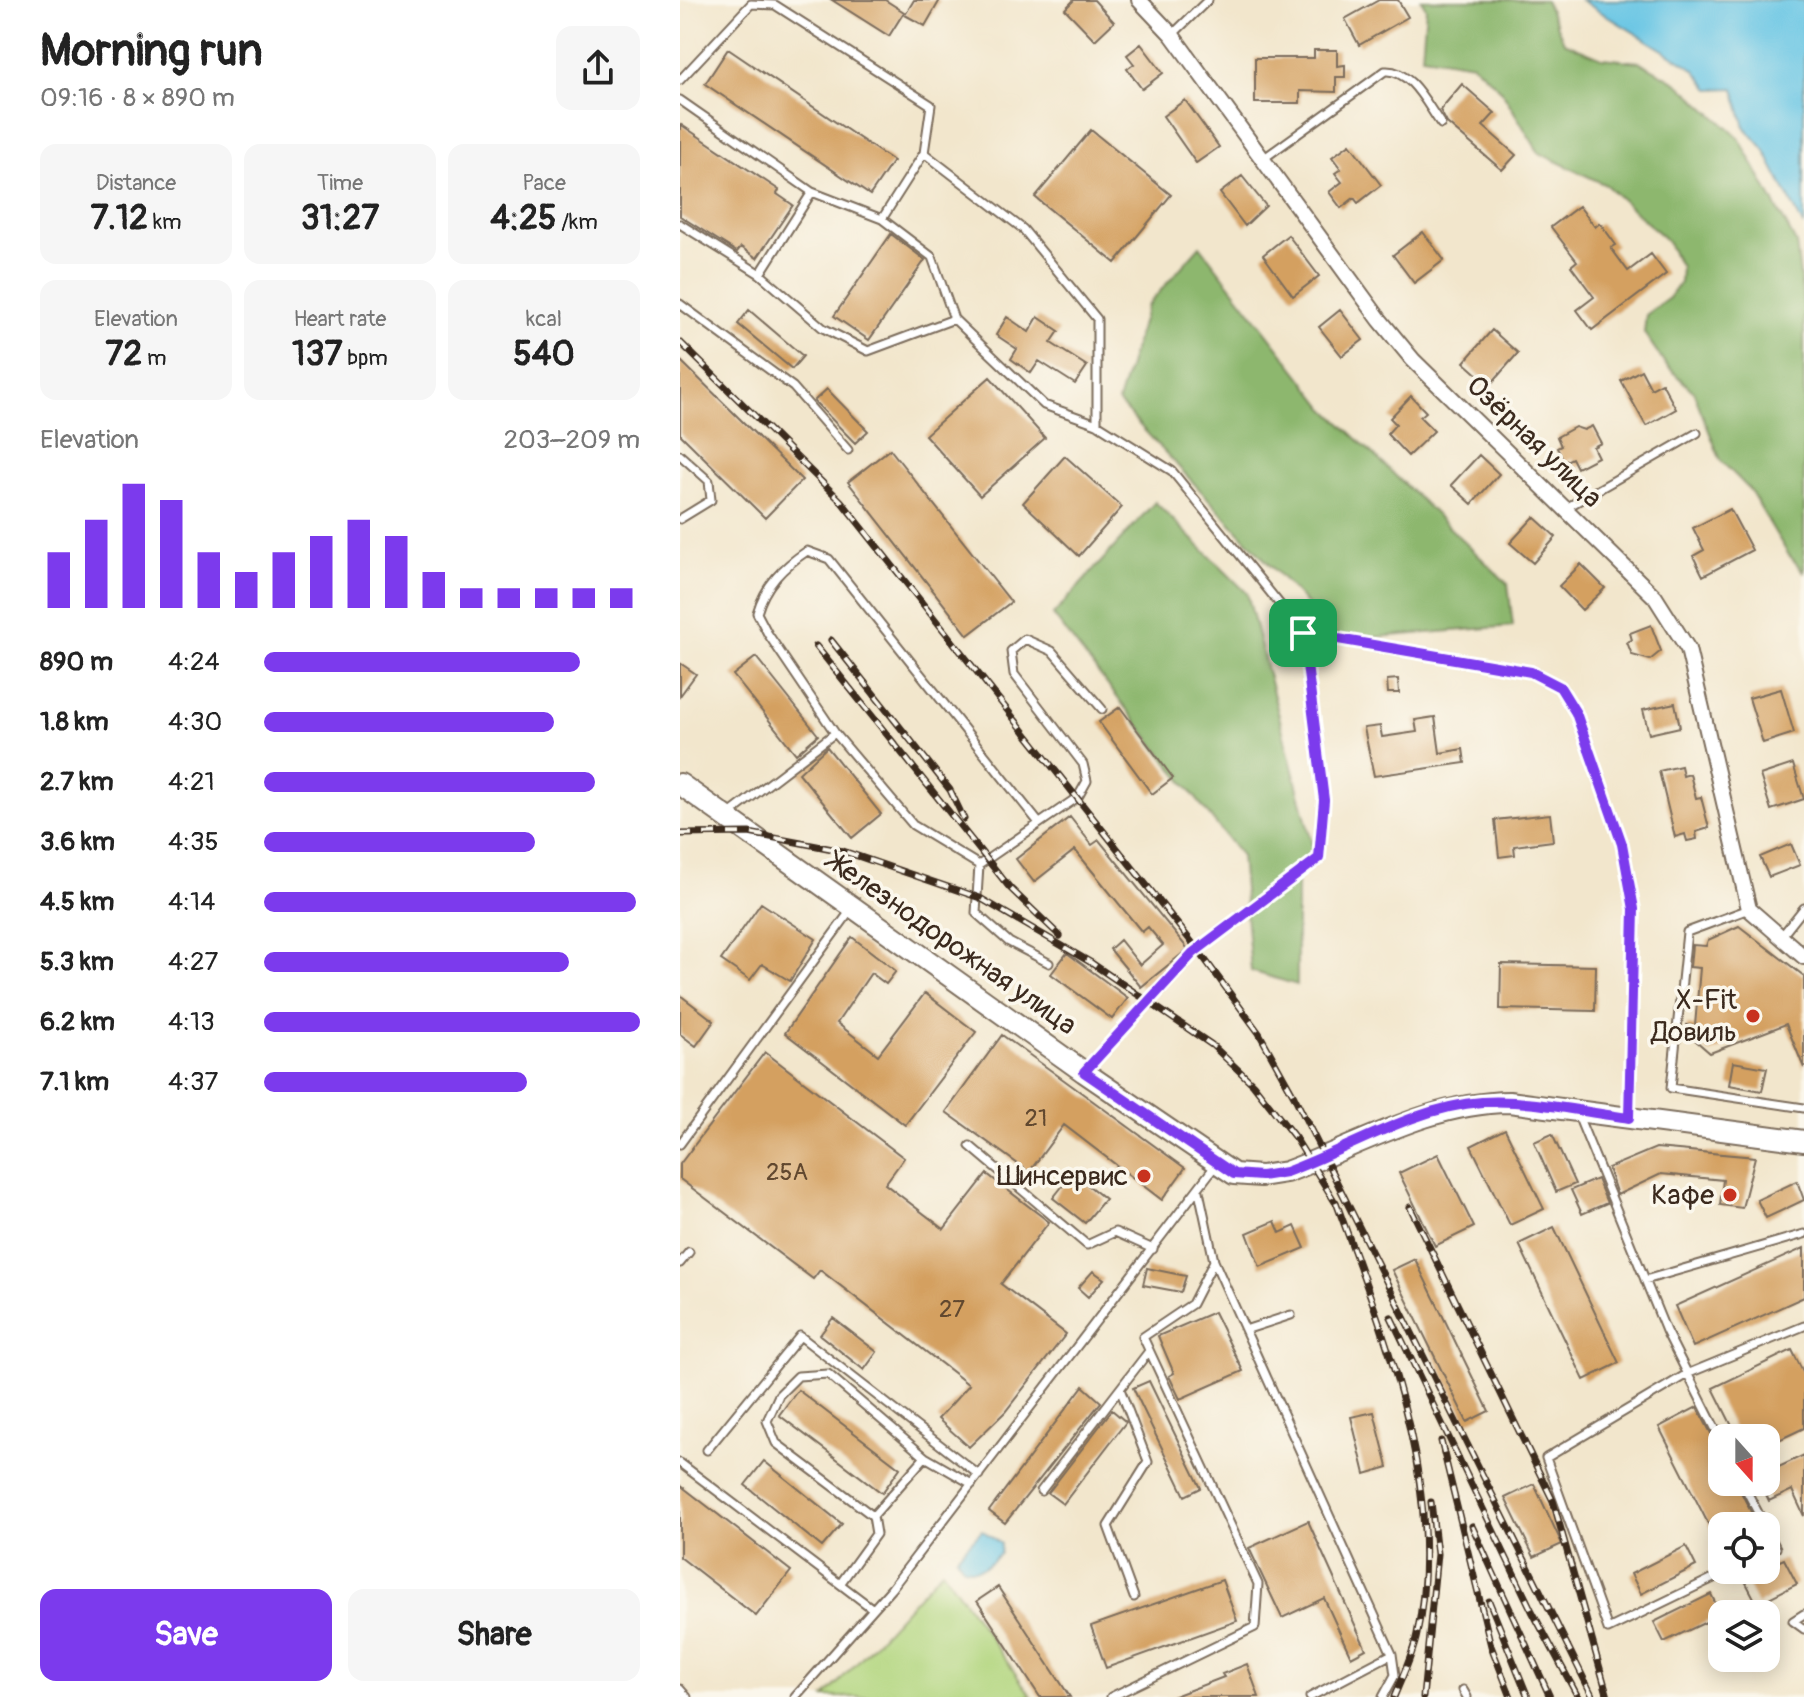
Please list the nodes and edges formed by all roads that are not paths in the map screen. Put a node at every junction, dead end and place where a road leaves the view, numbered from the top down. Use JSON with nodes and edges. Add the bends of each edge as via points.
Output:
{"nodes":[{"id":1,"x":1139,"y":0,"type":"edge"},
{"id":2,"x":1208,"y":0,"type":"edge"},
{"id":3,"x":1172,"y":35,"type":"junction"},
{"id":4,"x":680,"y":80,"type":"edge"},
{"id":5,"x":680,"y":100,"type":"edge"},
{"id":6,"x":1441,"y":124,"type":"dead end"},
{"id":7,"x":924,"y":153,"type":"junction"},
{"id":8,"x":1262,"y":160,"type":"junction"},
{"id":9,"x":812,"y":192,"type":"junction"},
{"id":10,"x":882,"y":219,"type":"junction"},
{"id":11,"x":680,"y":224,"type":"edge"},
{"id":12,"x":760,"y":274,"type":"junction"},
{"id":13,"x":680,"y":304,"type":"edge"},
{"id":14,"x":954,"y":319,"type":"junction"},
{"id":15,"x":1097,"y":424,"type":"junction"},
{"id":16,"x":1697,"y":433,"type":"dead end"},
{"id":17,"x":848,"y":450,"type":"dead end"},
{"id":18,"x":680,"y":455,"type":"edge"},
{"id":19,"x":1566,"y":508,"type":"junction"},
{"id":20,"x":680,"y":519,"type":"edge"},
{"id":21,"x":1303,"y":633,"type":"junction"},
{"id":22,"x":1102,"y":709,"type":"dead end"},
{"id":23,"x":835,"y":733,"type":"junction"},
{"id":24,"x":680,"y":784,"type":"edge"},
{"id":25,"x":726,"y":816,"type":"junction"},
{"id":26,"x":1039,"y":823,"type":"junction"},
{"id":27,"x":979,"y":865,"type":"junction"},
{"id":28,"x":853,"y":907,"type":"junction"},
{"id":29,"x":1804,"y":908,"type":"edge"},
{"id":30,"x":1749,"y":909,"type":"junction"},
{"id":31,"x":1781,"y":937,"type":"junction"},
{"id":32,"x":1804,"y":957,"type":"edge"},
{"id":33,"x":1049,"y":963,"type":"dead end"},
{"id":34,"x":1084,"y":1072,"type":"junction"},
{"id":35,"x":1804,"y":1108,"type":"edge"},
{"id":36,"x":1576,"y":1111,"type":"junction"},
{"id":37,"x":1629,"y":1118,"type":"junction"},
{"id":38,"x":1804,"y":1141,"type":"edge"},
{"id":39,"x":680,"y":1144,"type":"edge"},
{"id":40,"x":970,"y":1146,"type":"dead end"},
{"id":41,"x":1217,"y":1164,"type":"junction"},
{"id":42,"x":1199,"y":1191,"type":"junction"},
{"id":43,"x":1804,"y":1234,"type":"edge"},
{"id":44,"x":1153,"y":1249,"type":"junction"},
{"id":45,"x":689,"y":1252,"type":"dead end"},
{"id":46,"x":1214,"y":1261,"type":"junction"},
{"id":47,"x":680,"y":1263,"type":"edge"},
{"id":48,"x":1645,"y":1280,"type":"junction"},
{"id":49,"x":1291,"y":1315,"type":"dead end"},
{"id":50,"x":1804,"y":1326,"type":"edge"},
{"id":51,"x":1248,"y":1329,"type":"junction"},
{"id":52,"x":1149,"y":1351,"type":"junction"},
{"id":53,"x":1687,"y":1374,"type":"junction"},
{"id":54,"x":1120,"y":1389,"type":"junction"},
{"id":55,"x":1713,"y":1424,"type":"edge"},
{"id":56,"x":707,"y":1450,"type":"dead end"},
{"id":57,"x":925,"y":1457,"type":"junction"},
{"id":58,"x":680,"y":1463,"type":"edge"},
{"id":59,"x":979,"y":1475,"type":"junction"},
{"id":60,"x":972,"y":1484,"type":"junction"},
{"id":61,"x":1041,"y":1491,"type":"dead end"},
{"id":62,"x":873,"y":1516,"type":"junction"},
{"id":63,"x":1708,"y":1581,"type":"edge"},
{"id":64,"x":840,"y":1584,"type":"junction"},
{"id":65,"x":1134,"y":1597,"type":"dead end"},
{"id":66,"x":873,"y":1609,"type":"junction"},
{"id":67,"x":1804,"y":1614,"type":"edge"},
{"id":68,"x":1804,"y":1629,"type":"edge"},
{"id":69,"x":1392,"y":1654,"type":"junction"},
{"id":70,"x":680,"y":1689,"type":"edge"},
{"id":71,"x":687,"y":1697,"type":"edge"},
{"id":72,"x":795,"y":1697,"type":"edge"},
{"id":73,"x":1111,"y":1697,"type":"edge"},
{"id":74,"x":1310,"y":1697,"type":"edge"},
{"id":75,"x":1383,"y":1697,"type":"edge"}],
"edges":[{"from":1,"to":3,"type":"street","name":"Озёрная улица"},
{"from":2,"to":3,"type":"lane"},
{"from":3,"to":8,"type":"street","name":"Озёрная улица"},
{"from":4,"to":7,"type":"lane","via":[[751,4],[775,5],[931,105]]},
{"from":5,"to":9,"type":"lane"},
{"from":6,"to":8,"type":"lane","via":[[1405,75],[1385,71]]},
{"from":7,"to":10,"type":"lane"},
{"from":7,"to":15,"type":"lane","via":[[1023,229],[1097,319]]},
{"from":8,"to":19,"type":"street","name":"Озёрная улица","via":[[1413,360]]},
{"from":9,"to":10,"type":"lane"},
{"from":9,"to":12,"type":"lane"},
{"from":10,"to":14,"type":"lane","via":[[932,257]]},
{"from":11,"to":12,"type":"lane"},
{"from":12,"to":14,"type":"lane","via":[[823,328],[868,351]]},
{"from":13,"to":17,"type":"lane","via":[[793,387]]},
{"from":14,"to":15,"type":"lane","via":[[1044,405]]},
{"from":15,"to":21,"type":"lane","via":[[1172,471]]},
{"from":16,"to":19,"type":"lane"},
{"from":18,"to":20,"type":"lane","via":[[709,481],[711,500]]},
{"from":19,"to":30,"type":"street","name":"Озёрная улица","via":[[1655,597],[1688,649]]},
{"from":21,"to":34,"type":"lane","via":[[1324,800],[1319,858],[1193,953]]},
{"from":21,"to":37,"type":"lane","via":[[1531,672],[1560,687],[1576,713],[1622,844],[1634,909]]},
{"from":22,"to":26,"type":"lane","via":[[1052,651],[1025,639],[1011,651],[1014,674],[1083,764],[1087,781],[1078,797]]},
{"from":23,"to":25,"type":"lane"},
{"from":23,"to":26,"type":"lane","via":[[757,613],[763,593],[807,551],[829,559]]},
{"from":23,"to":27,"type":"lane","via":[[913,825]]},
{"from":24,"to":25,"type":"street","name":"Железнодорожная улица"},
{"from":25,"to":28,"type":"street","name":"Железнодорожная улица"},
{"from":26,"to":27,"type":"lane"},
{"from":27,"to":33,"type":"lane","via":[[976,913],[1009,942]]},
{"from":28,"to":34,"type":"street","name":"Железнодорожная улица"},
{"from":28,"to":39,"type":"lane"},
{"from":29,"to":31,"type":"lane"},
{"from":30,"to":31,"type":"street"},
{"from":30,"to":35,"type":"lane","via":[[1687,932],[1671,1088]]},
{"from":31,"to":32,"type":"street"},
{"from":34,"to":41,"type":"street","name":"Железнодорожная улица"},
{"from":36,"to":37,"type":"street","name":"Железнодорожная улица"},
{"from":36,"to":41,"type":"street","name":"Железнодорожная улица","via":[[1509,1102],[1457,1106],[1430,1112],[1286,1172],[1234,1174]]},
{"from":36,"to":48,"type":"lane"},
{"from":37,"to":38,"type":"street","name":"Железнодорожная улица"},
{"from":40,"to":44,"type":"lane","via":[[1087,1245],[1115,1232]]},
{"from":41,"to":42,"type":"lane"},
{"from":42,"to":44,"type":"lane"},
{"from":42,"to":46,"type":"lane"},
{"from":43,"to":48,"type":"lane"},
{"from":44,"to":59,"type":"lane"},
{"from":45,"to":47,"type":"lane"},
{"from":46,"to":51,"type":"lane"},
{"from":46,"to":52,"type":"lane","via":[[1192,1304],[1143,1337]]},
{"from":48,"to":53,"type":"lane"},
{"from":49,"to":51,"type":"lane"},
{"from":50,"to":53,"type":"lane"},
{"from":51,"to":69,"type":"lane"},
{"from":52,"to":54,"type":"lane"},
{"from":52,"to":73,"type":"lane","via":[[1258,1584],[1255,1627]]},
{"from":53,"to":55,"type":"lane"},
{"from":53,"to":63,"type":"lane","via":[[1546,1458],[1608,1629]]},
{"from":54,"to":61,"type":"lane"},
{"from":54,"to":65,"type":"lane","via":[[1148,1462],[1108,1526]]},
{"from":56,"to":59,"type":"lane","via":[[800,1336]]},
{"from":57,"to":60,"type":"lane"},
{"from":57,"to":62,"type":"lane"},
{"from":57,"to":62,"type":"lane","via":[[828,1374],[798,1376],[779,1395],[767,1421],[776,1443]]},
{"from":58,"to":64,"type":"lane"},
{"from":59,"to":60,"type":"lane"},
{"from":60,"to":66,"type":"lane"},
{"from":62,"to":64,"type":"lane","via":[[876,1534]]},
{"from":64,"to":66,"type":"lane"},
{"from":66,"to":72,"type":"lane"},
{"from":67,"to":68,"type":"lane","via":[[1793,1621]]},
{"from":69,"to":74,"type":"lane"},
{"from":69,"to":75,"type":"lane","via":[[1395,1675]]},
{"from":70,"to":71,"type":"lane"}]}
